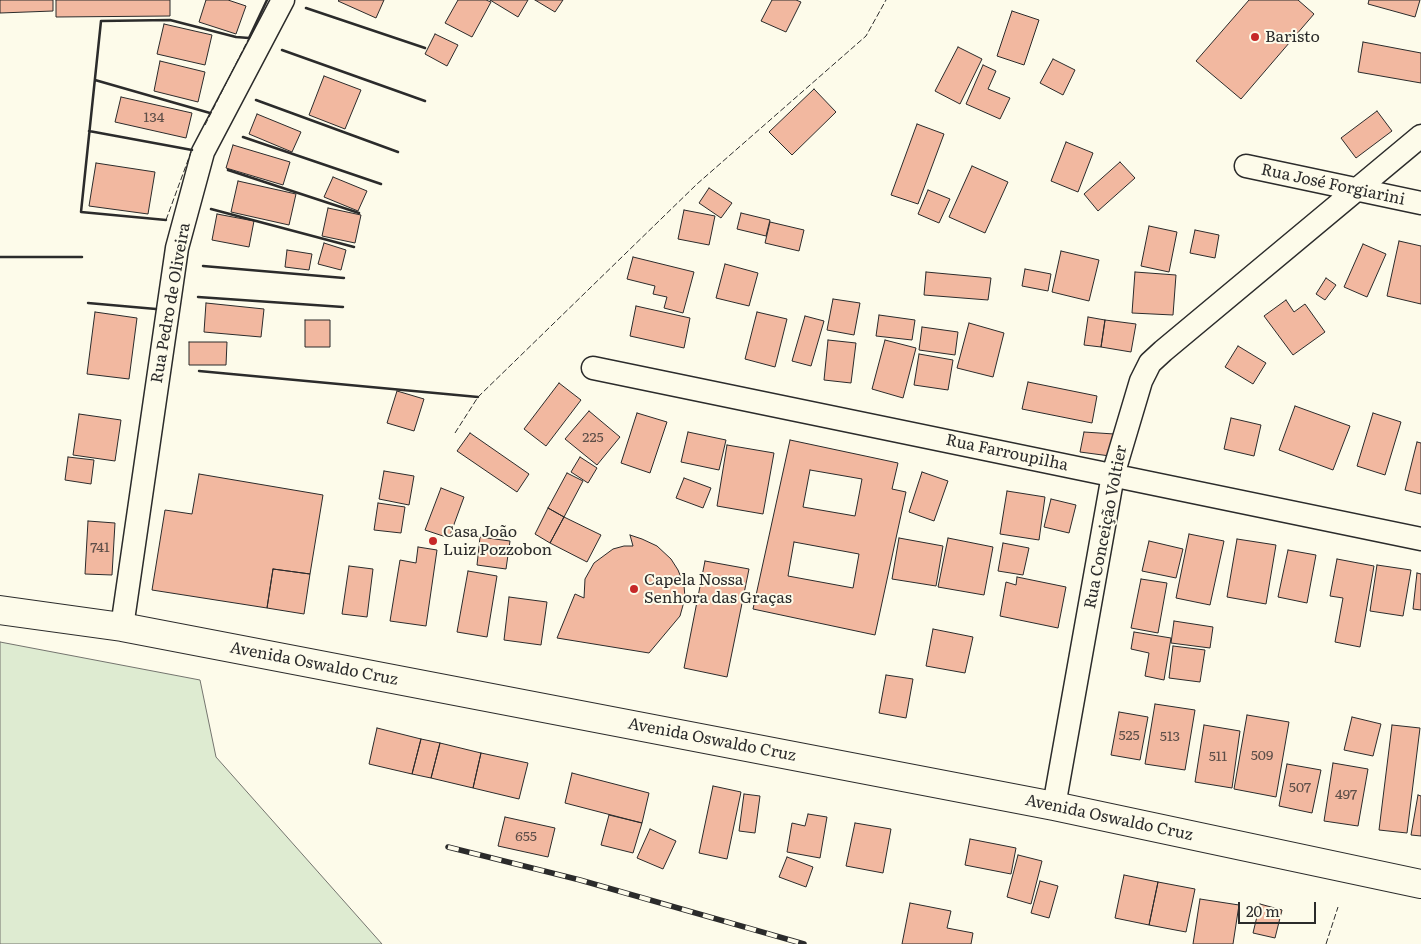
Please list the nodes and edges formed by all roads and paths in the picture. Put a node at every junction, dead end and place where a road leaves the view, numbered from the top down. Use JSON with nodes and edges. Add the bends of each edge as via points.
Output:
{"nodes":[{"id":1,"x":283,"y":0,"type":"edge"},
{"id":2,"x":1421,"y":136,"type":"edge"},
{"id":3,"x":1246,"y":166,"type":"dead end"},
{"id":4,"x":1356,"y":190,"type":"junction"},
{"id":5,"x":1421,"y":203,"type":"edge"},
{"id":6,"x":593,"y":368,"type":"dead end"},
{"id":7,"x":1113,"y":475,"type":"junction"},
{"id":8,"x":1421,"y":539,"type":"edge"},
{"id":9,"x":0,"y":610,"type":"edge"},
{"id":10,"x":122,"y":627,"type":"junction"},
{"id":11,"x":1054,"y":806,"type":"junction"},
{"id":12,"x":1421,"y":884,"type":"edge"}],
"edges":[{"from":1,"to":10,"type":"street","name":"Rua Pedro de Oliveira","via":[[203,152],[177,248]]},
{"from":2,"to":4,"type":"street","name":"Rua Conceição Voltier"},
{"from":3,"to":4,"type":"street","name":"Rua José Forgiarini"},
{"from":4,"to":5,"type":"street","name":"Rua José Forgiarini"},
{"from":4,"to":7,"type":"street","name":"Rua Conceição Voltier","via":[[1150,364],[1141,381]]},
{"from":6,"to":7,"type":"street","name":"Rua Farroupilha"},
{"from":7,"to":8,"type":"street","name":"Rua Farroupilha"},
{"from":7,"to":11,"type":"street","name":"Rua Conceição Voltier"},
{"from":9,"to":10,"type":"street","name":"Avenida Oswaldo Cruz"},
{"from":10,"to":11,"type":"street","name":"Avenida Oswaldo Cruz"},
{"from":11,"to":12,"type":"street","name":"Avenida Oswaldo Cruz"}]}
